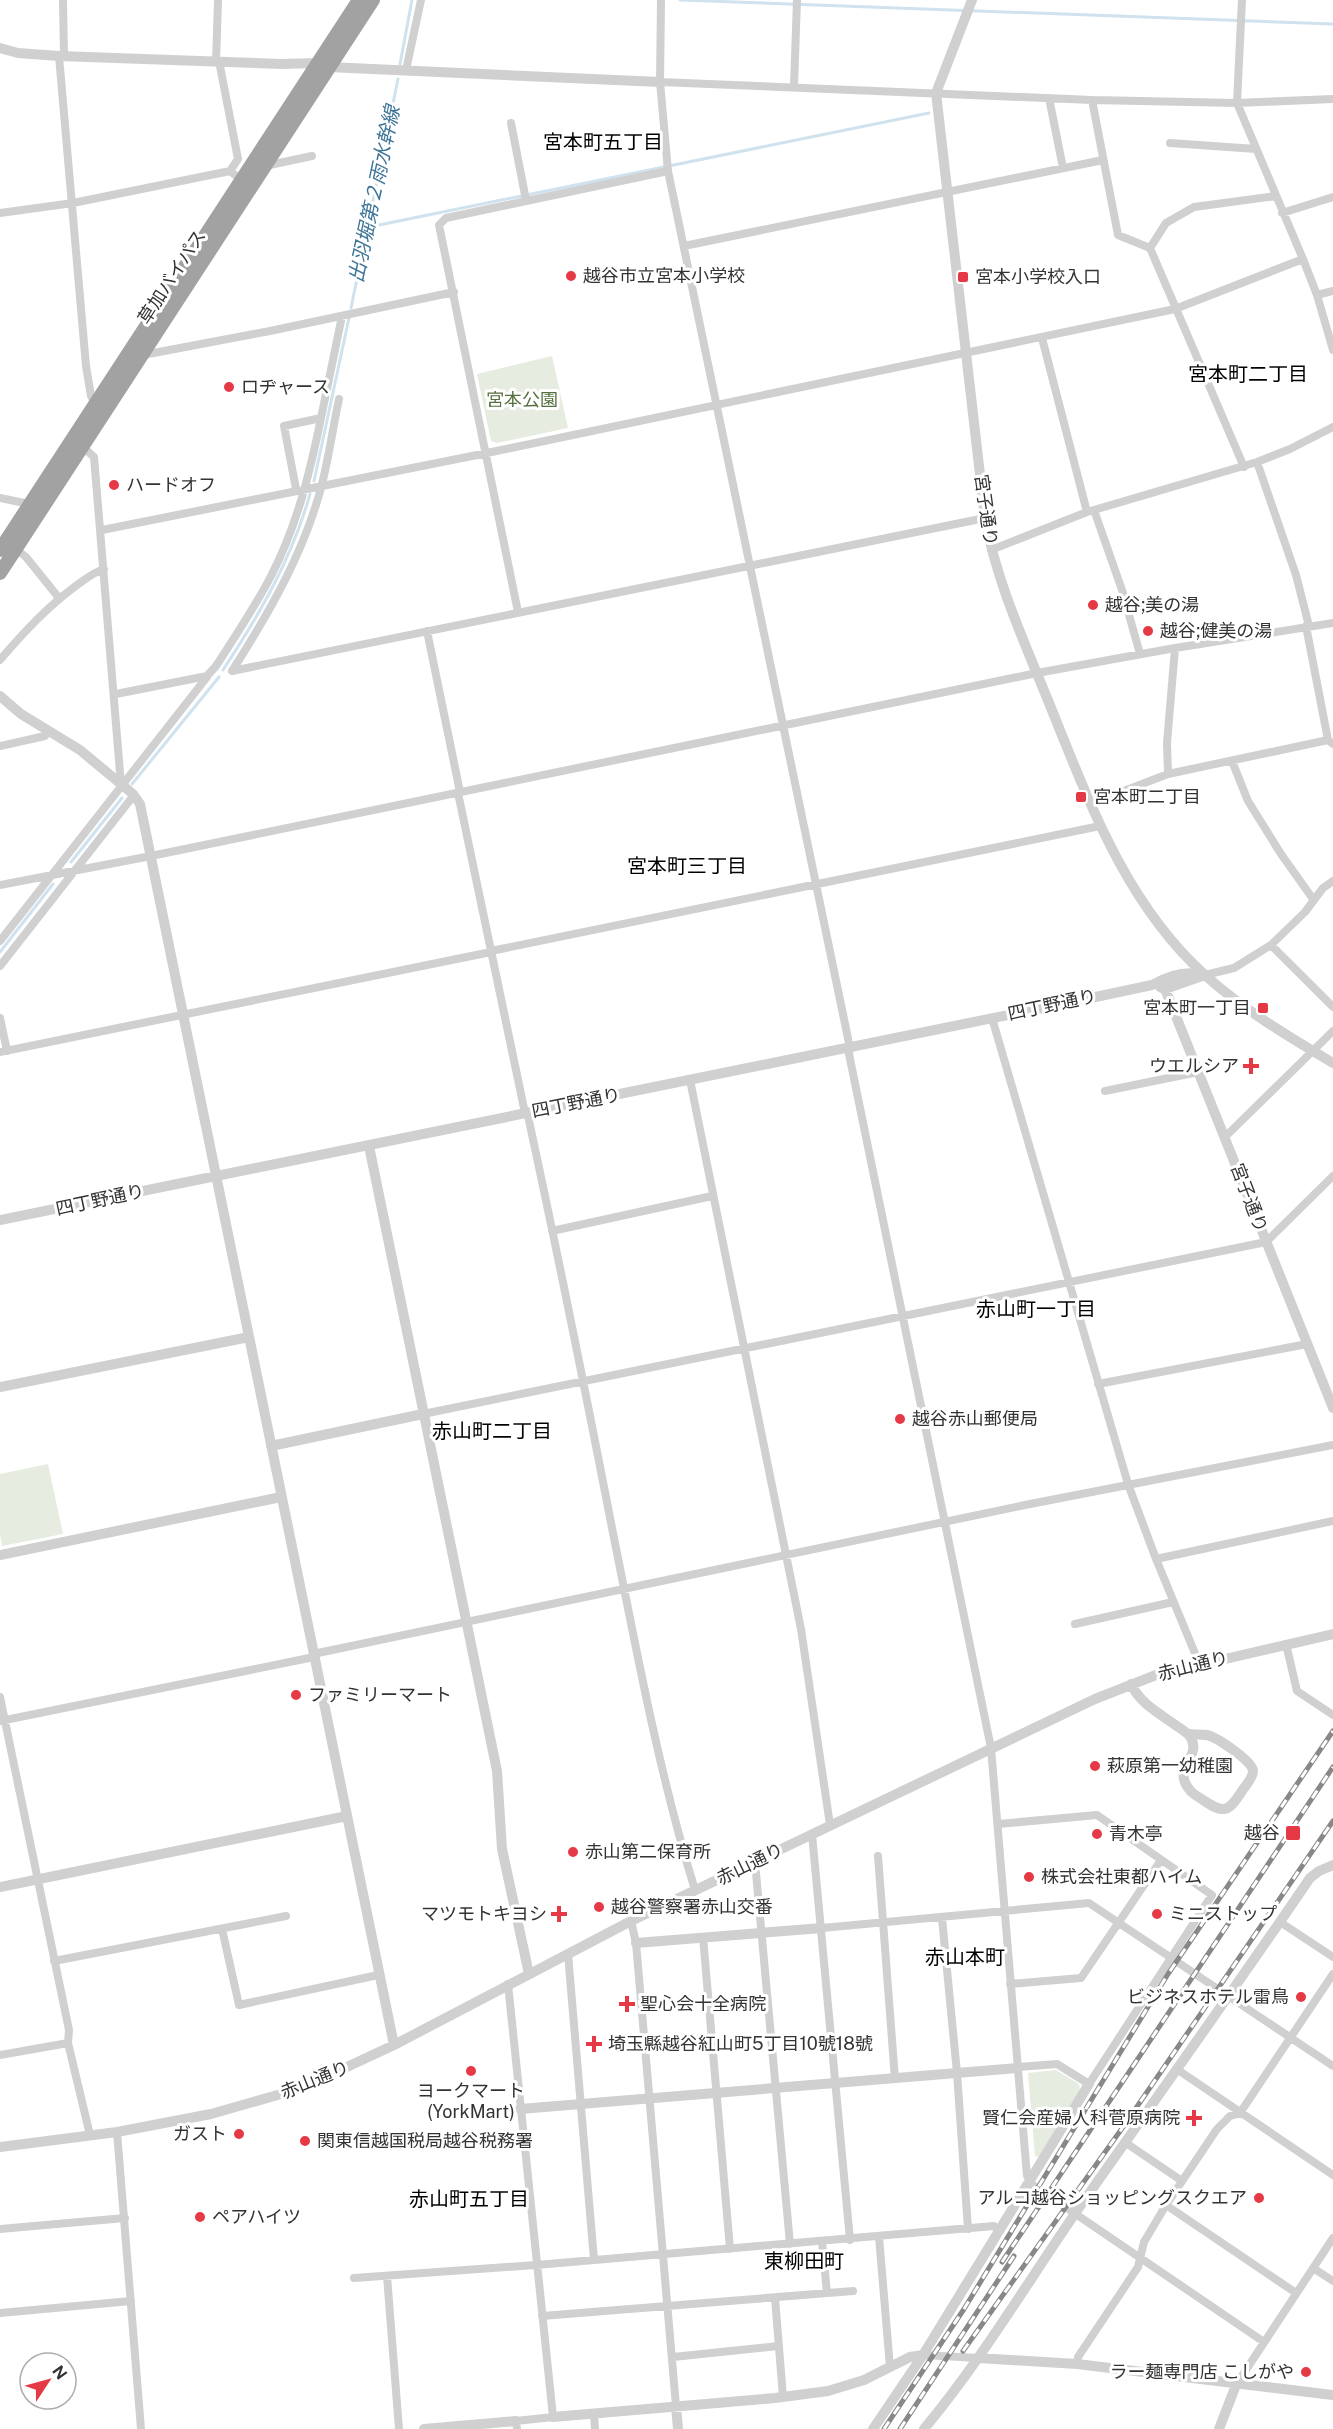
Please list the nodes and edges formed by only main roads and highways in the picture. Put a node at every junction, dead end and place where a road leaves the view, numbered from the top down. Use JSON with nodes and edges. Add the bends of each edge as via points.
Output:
{"nodes":[{"id":1,"x":359,"y":0,"type":"edge"},
{"id":2,"x":373,"y":0,"type":"edge"},
{"id":3,"x":323,"y":65,"type":"junction"},
{"id":4,"x":0,"y":550,"type":"edge"},
{"id":5,"x":0,"y":573,"type":"edge"}],
"edges":[{"from":1,"to":3,"type":"highway","name":"草加バイパス"},
{"from":2,"to":3,"type":"highway","name":"草加バイパス"},
{"from":3,"to":4,"type":"highway","name":"草加バイパス","via":[[241,180]]},
{"from":3,"to":5,"type":"highway","name":"草加バイパス","via":[[265,166]]}]}
